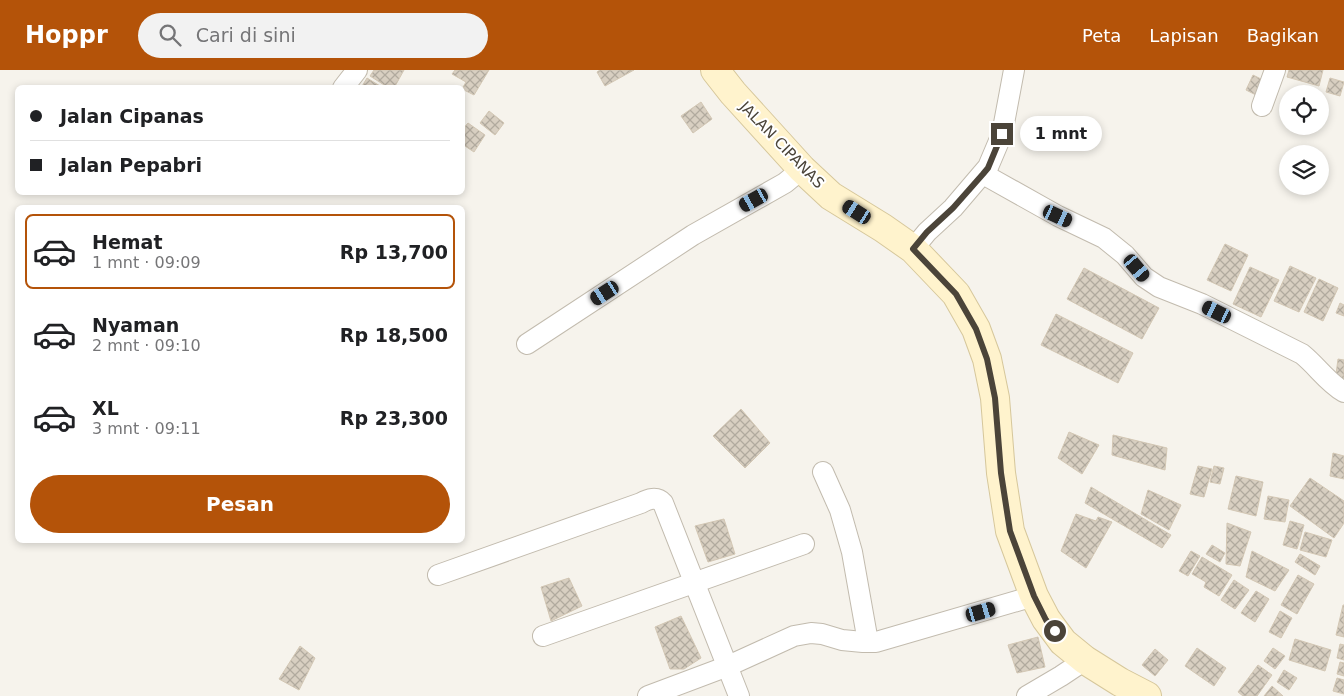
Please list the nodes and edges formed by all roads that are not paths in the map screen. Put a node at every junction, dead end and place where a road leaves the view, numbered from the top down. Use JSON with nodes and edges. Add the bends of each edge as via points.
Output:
{"nodes":[{"id":1,"x":357,"y":70,"type":"edge"},
{"id":2,"x":715,"y":70,"type":"edge"},
{"id":3,"x":1014,"y":70,"type":"edge"},
{"id":4,"x":1275,"y":70,"type":"edge"},
{"id":5,"x":345,"y":85,"type":"edge"},
{"id":6,"x":1262,"y":106,"type":"dead end"},
{"id":7,"x":802,"y":169,"type":"junction"},
{"id":8,"x":983,"y":174,"type":"junction"},
{"id":9,"x":913,"y":249,"type":"junction"},
{"id":10,"x":527,"y":344,"type":"dead end"},
{"id":11,"x":1344,"y":392,"type":"edge"},
{"id":12,"x":823,"y":472,"type":"dead end"},
{"id":13,"x":804,"y":544,"type":"dead end"},
{"id":14,"x":438,"y":575,"type":"dead end"},
{"id":15,"x":694,"y":582,"type":"junction"},
{"id":16,"x":1034,"y":596,"type":"junction"},
{"id":17,"x":543,"y":636,"type":"dead end"},
{"id":18,"x":866,"y":642,"type":"junction"},
{"id":19,"x":1085,"y":660,"type":"junction"},
{"id":20,"x":728,"y":666,"type":"junction"},
{"id":21,"x":648,"y":696,"type":"edge"},
{"id":22,"x":739,"y":696,"type":"edge"},
{"id":23,"x":1027,"y":696,"type":"edge"},
{"id":24,"x":1148,"y":696,"type":"edge"}],
"edges":[{"from":1,"to":5,"type":"street"},
{"from":2,"to":7,"type":"street","name":"JALAN CIPANAS"},
{"from":3,"to":8,"type":"street","via":[[1002,134]]},
{"from":4,"to":6,"type":"street"},
{"from":7,"to":9,"type":"street","name":"JALAN CIPANAS","via":[[831,196]]},
{"from":7,"to":10,"type":"street","via":[[784,183],[693,235]]},
{"from":8,"to":9,"type":"street"},
{"from":8,"to":11,"type":"street","via":[[1104,238],[1144,277],[1159,287],[1202,304],[1302,354],[1327,380]]},
{"from":9,"to":16,"type":"street","name":"JALAN CIPANAS","via":[[956,294],[976,329],[987,359],[995,398],[1010,531]]},
{"from":12,"to":18,"type":"street","via":[[840,510],[852,552]]},
{"from":13,"to":15,"type":"street"},
{"from":14,"to":15,"type":"street","via":[[656,498],[663,503]]},
{"from":15,"to":17,"type":"street"},
{"from":15,"to":20,"type":"street"},
{"from":16,"to":18,"type":"street","via":[[876,642]]},
{"from":16,"to":19,"type":"street","name":"JALAN CIPANAS","via":[[1046,620],[1063,642]]},
{"from":18,"to":20,"type":"street","via":[[811,633],[794,636]]},
{"from":19,"to":23,"type":"street"},
{"from":19,"to":24,"type":"street","name":"JALAN CIPANAS"},
{"from":20,"to":21,"type":"street"},
{"from":20,"to":22,"type":"street"}]}
